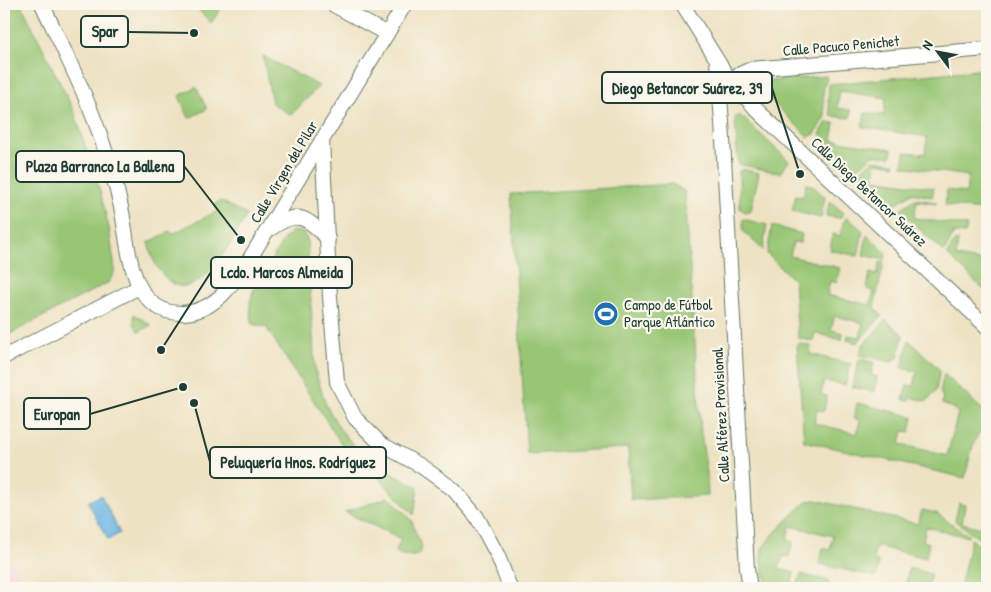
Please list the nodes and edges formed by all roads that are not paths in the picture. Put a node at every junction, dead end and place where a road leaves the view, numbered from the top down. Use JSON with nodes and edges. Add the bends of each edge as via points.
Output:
{"nodes":[{"id":1,"x":42,"y":4,"type":"edge"},
{"id":2,"x":332,"y":4,"type":"edge"},
{"id":3,"x":405,"y":4,"type":"edge"},
{"id":4,"x":682,"y":4,"type":"edge"},
{"id":5,"x":387,"y":34,"type":"junction"},
{"id":6,"x":987,"y":49,"type":"edge"},
{"id":7,"x":717,"y":61,"type":"junction"},
{"id":8,"x":729,"y":79,"type":"junction"},
{"id":9,"x":322,"y":140,"type":"junction"},
{"id":10,"x":267,"y":231,"type":"junction"},
{"id":11,"x":328,"y":239,"type":"junction"},
{"id":12,"x":139,"y":287,"type":"junction"},
{"id":13,"x":987,"y":327,"type":"edge"},
{"id":14,"x":4,"y":357,"type":"edge"},
{"id":15,"x":510,"y":588,"type":"edge"},
{"id":16,"x":750,"y":588,"type":"edge"}],
"edges":[{"from":1,"to":12,"type":"street","name":"Calle Virgen del Pilar","via":[[86,97],[106,152]]},
{"from":2,"to":5,"type":"street"},
{"from":3,"to":5,"type":"street","name":"Calle Virgen del Pilar"},
{"from":4,"to":7,"type":"street","name":"Calle Diego Betancor Suárez"},
{"from":5,"to":9,"type":"street","name":"Calle Virgen del Pilar"},
{"from":6,"to":8,"type":"street","name":"Calle Pacuco Penichet","via":[[751,69]]},
{"from":7,"to":8,"type":"street","name":"Calle Diego Betancor Suárez"},
{"from":7,"to":16,"type":"street","name":"Calle Alférez Provisional"},
{"from":8,"to":13,"type":"street","name":"Calle Diego Betancor Suárez","via":[[765,118]]},
{"from":9,"to":10,"type":"street","name":"Calle Virgen del Pilar"},
{"from":9,"to":11,"type":"street"},
{"from":10,"to":11,"type":"street","via":[[292,216],[304,219]]},
{"from":10,"to":12,"type":"street","name":"Calle Virgen del Pilar","via":[[220,298],[194,313],[166,310],[148,299]]},
{"from":11,"to":15,"type":"street","via":[[337,382],[355,418],[382,444],[453,489],[477,517],[498,556]]},
{"from":12,"to":14,"type":"street"}]}
